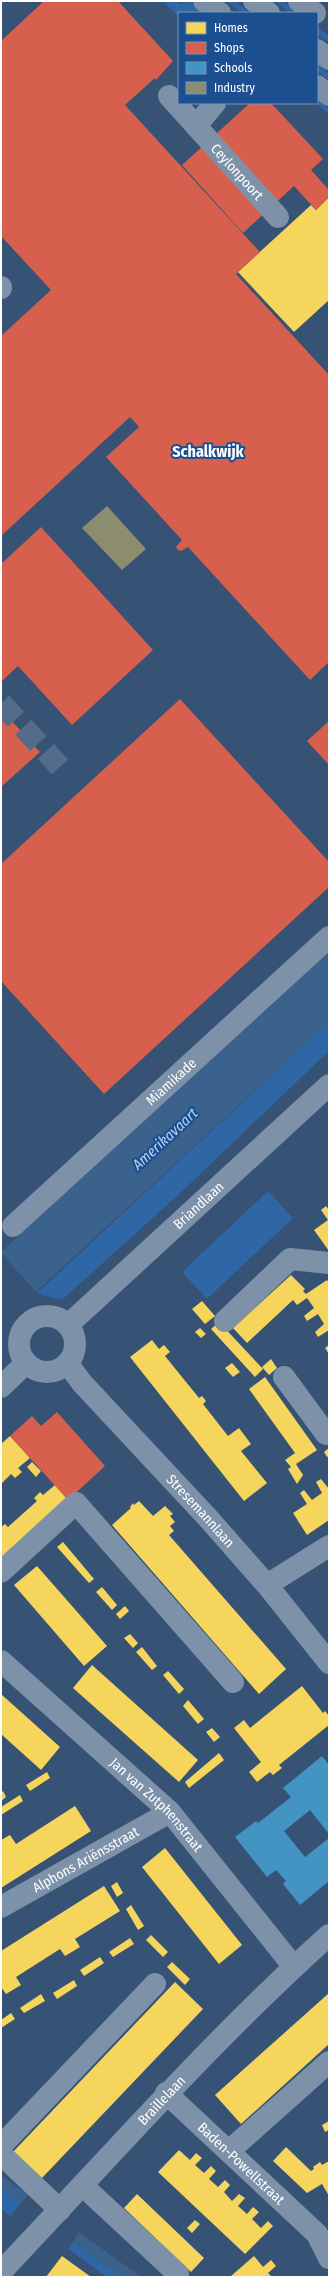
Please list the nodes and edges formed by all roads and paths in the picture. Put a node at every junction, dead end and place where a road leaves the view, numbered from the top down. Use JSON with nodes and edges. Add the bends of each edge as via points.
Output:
{"nodes":[{"id":1,"x":204,"y":1,"type":"edge"},
{"id":2,"x":254,"y":1,"type":"edge"},
{"id":3,"x":299,"y":1,"type":"edge"},
{"id":4,"x":219,"y":12,"type":"edge"},
{"id":5,"x":268,"y":12,"type":"edge"},
{"id":6,"x":313,"y":12,"type":"edge"},
{"id":7,"x":318,"y":16,"type":"edge"},
{"id":8,"x":329,"y":24,"type":"edge"},
{"id":9,"x":318,"y":51,"type":"edge"},
{"id":10,"x":329,"y":59,"type":"edge"},
{"id":11,"x":318,"y":87,"type":"edge"},
{"id":12,"x":329,"y":95,"type":"edge"},
{"id":13,"x":169,"y":96,"type":"dead end"},
{"id":14,"x":214,"y":104,"type":"edge"},
{"id":15,"x":196,"y":126,"type":"junction"},
{"id":16,"x":278,"y":217,"type":"dead end"},
{"id":17,"x":329,"y":936,"type":"edge"},
{"id":18,"x":329,"y":1085,"type":"edge"},
{"id":19,"x":7,"y":1232,"type":"edge"},
{"id":20,"x":329,"y":1263,"type":"edge"},
{"id":21,"x":225,"y":1321,"type":"dead end"},
{"id":22,"x":68,"y":1325,"type":"junction"},
{"id":23,"x":26,"y":1363,"type":"junction"},
{"id":24,"x":68,"y":1364,"type":"junction"},
{"id":25,"x":284,"y":1377,"type":"dead end"},
{"id":26,"x":1,"y":1387,"type":"edge"},
{"id":27,"x":329,"y":1432,"type":"edge"},
{"id":28,"x":329,"y":1546,"type":"edge"},
{"id":29,"x":1,"y":1572,"type":"edge"},
{"id":30,"x":267,"y":1585,"type":"junction"},
{"id":31,"x":1,"y":1661,"type":"edge"},
{"id":32,"x":329,"y":1662,"type":"edge"},
{"id":33,"x":233,"y":1682,"type":"dead end"},
{"id":34,"x":170,"y":1812,"type":"junction"},
{"id":35,"x":1,"y":1907,"type":"edge"},
{"id":36,"x":329,"y":1935,"type":"edge"},
{"id":37,"x":294,"y":1967,"type":"junction"},
{"id":38,"x":155,"y":1984,"type":"dead end"},
{"id":39,"x":329,"y":2062,"type":"edge"},
{"id":40,"x":166,"y":2094,"type":"junction"},
{"id":41,"x":1,"y":2146,"type":"edge"},
{"id":42,"x":229,"y":2151,"type":"junction"},
{"id":43,"x":1,"y":2154,"type":"edge"},
{"id":44,"x":83,"y":2186,"type":"junction"},
{"id":45,"x":60,"y":2210,"type":"junction"},
{"id":46,"x":323,"y":2230,"type":"edge"},
{"id":47,"x":329,"y":2258,"type":"edge"},
{"id":48,"x":1,"y":2272,"type":"edge"},
{"id":49,"x":178,"y":2274,"type":"dead end"}],
"edges":[{"from":1,"to":4,"type":"main road"},
{"from":2,"to":5,"type":"street"},
{"from":3,"to":6,"type":"main road"},
{"from":7,"to":8,"type":"main road"},
{"from":9,"to":10,"type":"street"},
{"from":11,"to":12,"type":"main road"},
{"from":13,"to":15,"type":"street","name":"Ceylonpoort"},
{"from":14,"to":15,"type":"street"},
{"from":15,"to":16,"type":"street","name":"Ceylonpoort"},
{"from":17,"to":19,"type":"street","name":"Miamikade"},
{"from":18,"to":22,"type":"street","name":"Briandlaan"},
{"from":20,"to":21,"type":"street","via":[[290,1259]]},
{"from":22,"to":23,"type":"street","via":[[51,1316],[33,1320],[26,1326],[19,1345]]},
{"from":22,"to":24,"type":"street","via":[[75,1340],[73,1357]]},
{"from":23,"to":24,"type":"street","via":[[42,1372],[52,1372]]},
{"from":23,"to":26,"type":"street"},
{"from":24,"to":30,"type":"street","name":"Stresemannlaan","via":[[82,1383]]},
{"from":25,"to":27,"type":"street","via":[[326,1434]]},
{"from":28,"to":30,"type":"street"},
{"from":29,"to":33,"type":"street","via":[[76,1503]]},
{"from":30,"to":32,"type":"street","name":"Stresemannlaan"},
{"from":31,"to":34,"type":"street","name":"Jan van Zutphenstraat"},
{"from":34,"to":35,"type":"street","name":"Alphons Ariënsstraat"},
{"from":34,"to":37,"type":"street","name":"Jan van Zutphenstraat"},
{"from":36,"to":37,"type":"street","name":"Braillelaan"},
{"from":37,"to":40,"type":"street","name":"Braillelaan"},
{"from":38,"to":41,"type":"street"},
{"from":39,"to":42,"type":"street"},
{"from":40,"to":42,"type":"street","name":"Baden-Powellstraat"},
{"from":40,"to":44,"type":"street","name":"Braillelaan"},
{"from":42,"to":46,"type":"street","name":"Baden-Powellstraat"},
{"from":43,"to":45,"type":"street"},
{"from":44,"to":45,"type":"street","name":"Braillelaan"},
{"from":44,"to":49,"type":"street"},
{"from":45,"to":48,"type":"street","name":"Braillelaan"},
{"from":46,"to":47,"type":"street","name":"Baden-Powellstraat"}]}
